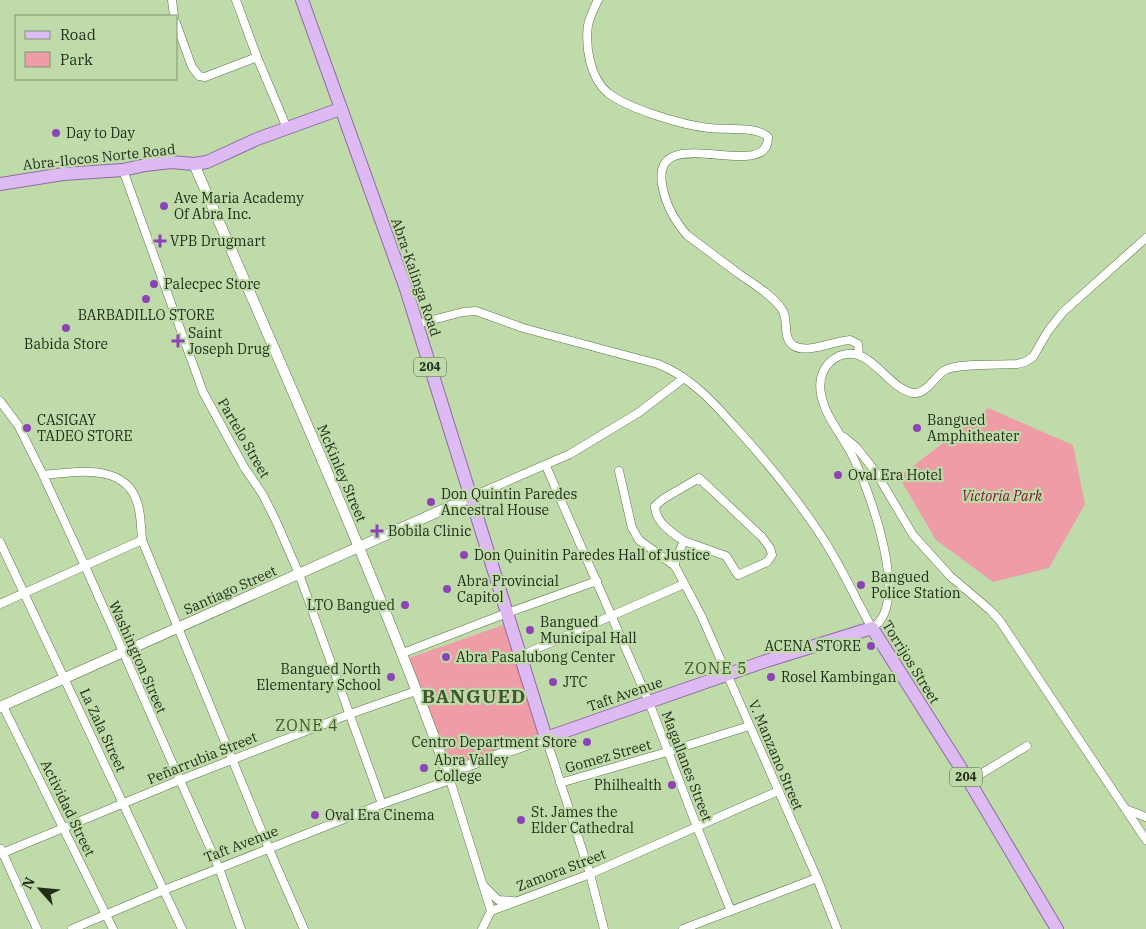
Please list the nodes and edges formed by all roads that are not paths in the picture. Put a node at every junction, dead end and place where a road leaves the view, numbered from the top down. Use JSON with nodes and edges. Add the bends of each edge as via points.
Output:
{"nodes":[{"id":1,"x":172,"y":0,"type":"edge"},
{"id":2,"x":236,"y":0,"type":"edge"},
{"id":3,"x":302,"y":0,"type":"edge"},
{"id":4,"x":598,"y":0,"type":"edge"},
{"id":5,"x":174,"y":15,"type":"edge"},
{"id":6,"x":178,"y":28,"type":"edge"},
{"id":7,"x":257,"y":57,"type":"junction"},
{"id":8,"x":340,"y":109,"type":"junction"},
{"id":9,"x":287,"y":128,"type":"junction"},
{"id":10,"x":194,"y":164,"type":"junction"},
{"id":11,"x":124,"y":170,"type":"junction"},
{"id":12,"x":0,"y":184,"type":"edge"},
{"id":13,"x":1146,"y":238,"type":"edge"},
{"id":14,"x":417,"y":324,"type":"junction"},
{"id":15,"x":859,"y":356,"type":"junction"},
{"id":16,"x":684,"y":378,"type":"junction"},
{"id":17,"x":0,"y":401,"type":"edge"},
{"id":18,"x":840,"y":434,"type":"junction"},
{"id":19,"x":546,"y":466,"type":"junction"},
{"id":20,"x":619,"y":471,"type":"dead end"},
{"id":21,"x":43,"y":475,"type":"junction"},
{"id":22,"x":471,"y":497,"type":"junction"},
{"id":23,"x":142,"y":540,"type":"junction"},
{"id":24,"x":684,"y":541,"type":"junction"},
{"id":25,"x":0,"y":542,"type":"edge"},
{"id":26,"x":358,"y":548,"type":"junction"},
{"id":27,"x":85,"y":566,"type":"junction"},
{"id":28,"x":675,"y":566,"type":"junction"},
{"id":29,"x":299,"y":574,"type":"junction"},
{"id":30,"x":597,"y":582,"type":"junction"},
{"id":31,"x":684,"y":584,"type":"junction"},
{"id":32,"x":24,"y":592,"type":"junction"},
{"id":33,"x":0,"y":604,"type":"edge"},
{"id":34,"x":507,"y":613,"type":"junction"},
{"id":35,"x":612,"y":616,"type":"junction"},
{"id":36,"x":179,"y":628,"type":"junction"},
{"id":37,"x":872,"y":628,"type":"junction"},
{"id":38,"x":122,"y":653,"type":"junction"},
{"id":39,"x":403,"y":654,"type":"junction"},
{"id":40,"x":520,"y":656,"type":"junction"},
{"id":41,"x":729,"y":675,"type":"junction"},
{"id":42,"x":65,"y":678,"type":"junction"},
{"id":43,"x":416,"y":691,"type":"junction"},
{"id":44,"x":649,"y":702,"type":"junction"},
{"id":45,"x":1,"y":704,"type":"edge"},
{"id":46,"x":350,"y":714,"type":"junction"},
{"id":47,"x":749,"y":726,"type":"junction"},
{"id":48,"x":546,"y":738,"type":"junction"},
{"id":49,"x":1027,"y":746,"type":"dead end"},
{"id":50,"x":667,"y":752,"type":"junction"},
{"id":51,"x":233,"y":759,"type":"junction"},
{"id":52,"x":448,"y":776,"type":"junction"},
{"id":53,"x":180,"y":780,"type":"junction"},
{"id":54,"x":969,"y":781,"type":"junction"},
{"id":55,"x":560,"y":783,"type":"junction"},
{"id":56,"x":778,"y":791,"type":"junction"},
{"id":57,"x":124,"y":804,"type":"junction"},
{"id":58,"x":382,"y":804,"type":"junction"},
{"id":59,"x":1128,"y":810,"type":"junction"},
{"id":60,"x":1146,"y":817,"type":"edge"},
{"id":61,"x":696,"y":827,"type":"junction"},
{"id":62,"x":63,"y":828,"type":"junction"},
{"id":63,"x":1146,"y":840,"type":"edge"},
{"id":64,"x":269,"y":849,"type":"junction"},
{"id":65,"x":1,"y":851,"type":"edge"},
{"id":66,"x":219,"y":868,"type":"junction"},
{"id":67,"x":590,"y":874,"type":"junction"},
{"id":68,"x":817,"y":878,"type":"junction"},
{"id":69,"x":483,"y":886,"type":"junction"},
{"id":70,"x":164,"y":890,"type":"junction"},
{"id":71,"x":519,"y":900,"type":"junction"},
{"id":72,"x":491,"y":911,"type":"junction"},
{"id":73,"x":731,"y":911,"type":"junction"},
{"id":74,"x":106,"y":915,"type":"junction"},
{"id":75,"x":37,"y":929,"type":"edge"},
{"id":76,"x":72,"y":929,"type":"edge"},
{"id":77,"x":113,"y":929,"type":"edge"},
{"id":78,"x":182,"y":929,"type":"edge"},
{"id":79,"x":241,"y":929,"type":"edge"},
{"id":80,"x":304,"y":929,"type":"edge"},
{"id":81,"x":482,"y":929,"type":"edge"},
{"id":82,"x":604,"y":929,"type":"edge"},
{"id":83,"x":683,"y":929,"type":"edge"},
{"id":84,"x":837,"y":929,"type":"edge"},
{"id":85,"x":1057,"y":929,"type":"edge"}],
"edges":[{"from":1,"to":5,"type":"street"},
{"from":2,"to":7,"type":"street"},
{"from":3,"to":8,"type":"main road","name":"Abra-Kalinga Road","number":"204"},
{"from":4,"to":15,"type":"street","via":[[588,24],[587,40],[593,71],[607,92],[646,111],[684,123],[754,131],[768,138],[762,151],[749,156],[690,153],[666,160],[662,170],[663,189],[679,225],[780,306],[787,337],[795,347],[810,348],[850,340],[858,344]]},
{"from":6,"to":7,"type":"street","via":[[192,67],[200,76],[205,77]]},
{"from":7,"to":9,"type":"street"},
{"from":8,"to":9,"type":"main road","name":"Abra-Ilocos Norte Road"},
{"from":8,"to":14,"type":"main road","name":"Abra-Kalinga Road","number":"204"},
{"from":9,"to":10,"type":"main road","name":"Abra-Ilocos Norte Road","via":[[207,162]]},
{"from":10,"to":11,"type":"main road","name":"Abra-Ilocos Norte Road","via":[[171,162]]},
{"from":10,"to":26,"type":"street","name":"McKinley Street"},
{"from":11,"to":12,"type":"main road","name":"Abra-Ilocos Norte Road","via":[[63,174]]},
{"from":11,"to":29,"type":"street","name":"Partelo Street","via":[[203,392],[263,495]]},
{"from":13,"to":15,"type":"street","via":[[1063,312],[1033,357],[1025,362],[950,368],[916,394],[899,388],[869,360]]},
{"from":14,"to":16,"type":"street","name":"Torrijos Street","via":[[476,311],[523,328],[658,364]]},
{"from":14,"to":22,"type":"main road","name":"Abra-Kalinga Road","number":"204"},
{"from":15,"to":18,"type":"street","via":[[841,355],[833,360],[820,381],[823,404]]},
{"from":16,"to":19,"type":"street","via":[[638,414]]},
{"from":16,"to":37,"type":"street","name":"Torrijos Street","via":[[710,399],[784,483],[823,538]]},
{"from":17,"to":21,"type":"street","name":"Washington Street","via":[[18,425]]},
{"from":18,"to":37,"type":"street","via":[[870,495],[885,554],[888,584],[885,610],[879,624]]},
{"from":18,"to":59,"type":"street","via":[[856,447],[875,471],[913,535],[950,576],[1000,621]]},
{"from":19,"to":22,"type":"street"},
{"from":19,"to":30,"type":"street","name":"Magallanes Street"},
{"from":20,"to":28,"type":"street","via":[[634,533]]},
{"from":21,"to":23,"type":"street","via":[[84,471],[110,474],[120,479],[138,504]]},
{"from":21,"to":27,"type":"street","name":"Washington Street"},
{"from":22,"to":26,"type":"street","name":"Santiago Street"},
{"from":22,"to":34,"type":"main road","name":"Abra-Kalinga Road","number":"204"},
{"from":23,"to":27,"type":"street"},
{"from":23,"to":36,"type":"street"},
{"from":24,"to":24,"type":"street","via":[[658,518],[656,506],[698,478],[762,537],[772,555],[766,562],[738,574],[726,556]]},
{"from":24,"to":28,"type":"street"},
{"from":25,"to":32,"type":"street","name":"La Zala Street"},
{"from":26,"to":29,"type":"street","name":"Santiago Street"},
{"from":26,"to":39,"type":"street","name":"McKinley Street"},
{"from":27,"to":32,"type":"street"},
{"from":27,"to":38,"type":"street","name":"Washington Street"},
{"from":28,"to":31,"type":"street","name":"V. Manzano Street"},
{"from":29,"to":36,"type":"street","name":"Santiago Street"},
{"from":29,"to":46,"type":"street","name":"Partelo Street"},
{"from":30,"to":34,"type":"street"},
{"from":30,"to":35,"type":"street","name":"Magallanes Street"},
{"from":31,"to":35,"type":"street"},
{"from":31,"to":41,"type":"street","name":"V. Manzano Street"},
{"from":32,"to":33,"type":"street"},
{"from":32,"to":42,"type":"street","name":"La Zala Street"},
{"from":34,"to":39,"type":"street"},
{"from":34,"to":40,"type":"main road","name":"Abra-Kalinga Road","number":"204"},
{"from":35,"to":40,"type":"street"},
{"from":35,"to":44,"type":"street","name":"Magallanes Street"},
{"from":36,"to":38,"type":"street","name":"Santiago Street"},
{"from":36,"to":51,"type":"street"},
{"from":37,"to":41,"type":"main road","name":"Taft Avenue"},
{"from":37,"to":54,"type":"main road","name":"Torrijos Street","number":"204"},
{"from":38,"to":42,"type":"street","name":"Santiago Street"},
{"from":38,"to":53,"type":"street","name":"Washington Street"},
{"from":39,"to":43,"type":"street","name":"McKinley Street"},
{"from":40,"to":48,"type":"main road","name":"Abra-Kalinga Road","number":"204"},
{"from":41,"to":44,"type":"main road","name":"Taft Avenue"},
{"from":41,"to":47,"type":"street","name":"V. Manzano Street"},
{"from":42,"to":45,"type":"street","name":"Santiago Street"},
{"from":42,"to":57,"type":"street","name":"La Zala Street"},
{"from":43,"to":46,"type":"street","name":"Peñarrubia Street"},
{"from":43,"to":52,"type":"street","name":"McKinley Street"},
{"from":44,"to":48,"type":"main road","name":"Taft Avenue"},
{"from":44,"to":50,"type":"street","name":"Magallanes Street"},
{"from":45,"to":62,"type":"street","name":"Actividad Street"},
{"from":46,"to":51,"type":"street","name":"Peñarrubia Street"},
{"from":46,"to":58,"type":"street","name":"Partelo Street"},
{"from":47,"to":50,"type":"street","name":"Gomez Street"},
{"from":47,"to":56,"type":"street","name":"V. Manzano Street"},
{"from":48,"to":52,"type":"street","name":"Taft Avenue"},
{"from":48,"to":55,"type":"street"},
{"from":49,"to":54,"type":"street"},
{"from":50,"to":55,"type":"street","name":"Gomez Street"},
{"from":50,"to":61,"type":"street","name":"Magallanes Street"},
{"from":51,"to":53,"type":"street","name":"Peñarrubia Street"},
{"from":51,"to":64,"type":"street"},
{"from":52,"to":58,"type":"street","name":"Taft Avenue"},
{"from":52,"to":69,"type":"street","name":"McKinley Street"},
{"from":53,"to":57,"type":"street","name":"Peñarrubia Street"},
{"from":53,"to":66,"type":"street","name":"Washington Street"},
{"from":54,"to":85,"type":"main road","name":"Torrijos Street","number":"204"},
{"from":55,"to":67,"type":"street"},
{"from":56,"to":61,"type":"street","name":"Zamora Street"},
{"from":56,"to":68,"type":"street","name":"V. Manzano Street"},
{"from":57,"to":62,"type":"street","name":"Peñarrubia Street"},
{"from":57,"to":70,"type":"street","name":"La Zala Street"},
{"from":58,"to":64,"type":"street","name":"Taft Avenue"},
{"from":59,"to":60,"type":"street"},
{"from":59,"to":63,"type":"street"},
{"from":61,"to":67,"type":"street","name":"Zamora Street"},
{"from":61,"to":73,"type":"street","name":"Magallanes Street"},
{"from":62,"to":65,"type":"street","name":"Peñarrubia Street"},
{"from":62,"to":74,"type":"street","name":"Actividad Street"},
{"from":64,"to":66,"type":"street","name":"Taft Avenue"},
{"from":64,"to":80,"type":"street"},
{"from":65,"to":75,"type":"street"},
{"from":66,"to":70,"type":"street","name":"Taft Avenue"},
{"from":66,"to":79,"type":"street","name":"Washington Street"},
{"from":67,"to":71,"type":"street","name":"Zamora Street"},
{"from":67,"to":82,"type":"street"},
{"from":68,"to":73,"type":"street"},
{"from":68,"to":84,"type":"street","name":"V. Manzano Street"},
{"from":69,"to":71,"type":"street","via":[[498,900]]},
{"from":69,"to":72,"type":"street","name":"McKinley Street"},
{"from":70,"to":74,"type":"street","name":"Taft Avenue"},
{"from":70,"to":78,"type":"street","name":"La Zala Street"},
{"from":71,"to":72,"type":"street","name":"Zamora Street"},
{"from":72,"to":81,"type":"street"},
{"from":73,"to":83,"type":"street"},
{"from":74,"to":76,"type":"street","name":"Taft Avenue"},
{"from":74,"to":77,"type":"street","name":"Actividad Street"}]}
